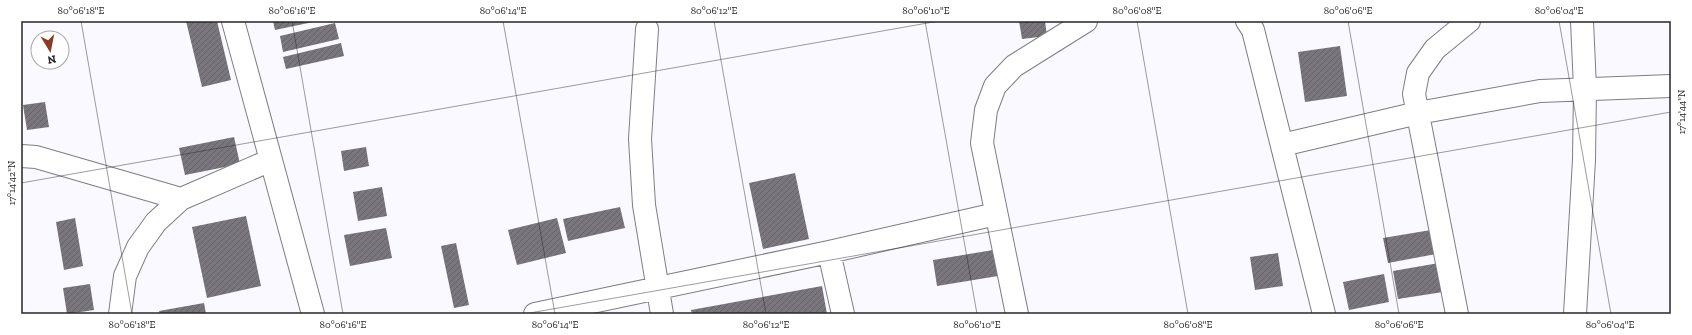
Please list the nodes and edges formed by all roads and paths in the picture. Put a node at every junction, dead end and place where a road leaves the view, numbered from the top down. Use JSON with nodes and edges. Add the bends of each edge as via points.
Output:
{"nodes":[{"id":1,"x":233,"y":21,"type":"edge"},
{"id":2,"x":1247,"y":21,"type":"edge"},
{"id":3,"x":1469,"y":21,"type":"edge"},
{"id":4,"x":1582,"y":21,"type":"edge"},
{"id":5,"x":1078,"y":23,"type":"edge"},
{"id":6,"x":647,"y":30,"type":"dead end"},
{"id":7,"x":1671,"y":86,"type":"edge"},
{"id":8,"x":1585,"y":88,"type":"junction"},
{"id":9,"x":1418,"y":113,"type":"junction"},
{"id":10,"x":1282,"y":144,"type":"junction"},
{"id":11,"x":21,"y":156,"type":"edge"},
{"id":12,"x":271,"y":160,"type":"junction"},
{"id":13,"x":181,"y":199,"type":"junction"},
{"id":14,"x":996,"y":214,"type":"junction"},
{"id":15,"x":829,"y":252,"type":"junction"},
{"id":16,"x":657,"y":288,"type":"junction"},
{"id":17,"x":120,"y":314,"type":"edge"},
{"id":18,"x":313,"y":314,"type":"edge"},
{"id":19,"x":535,"y":314,"type":"edge"},
{"id":20,"x":662,"y":314,"type":"edge"},
{"id":21,"x":843,"y":314,"type":"edge"},
{"id":22,"x":1017,"y":314,"type":"edge"},
{"id":23,"x":1324,"y":314,"type":"edge"},
{"id":24,"x":1457,"y":314,"type":"edge"},
{"id":25,"x":1575,"y":314,"type":"edge"}],
"edges":[{"from":1,"to":12,"type":"street"},
{"from":2,"to":10,"type":"street","via":[[1253,30]]},
{"from":3,"to":9,"type":"street","via":[[1435,49],[1418,73],[1414,94]]},
{"from":4,"to":8,"type":"street"},
{"from":5,"to":14,"type":"street","via":[[1014,66],[995,86],[986,110],[982,143]]},
{"from":6,"to":16,"type":"street","via":[[641,146],[644,205]]},
{"from":7,"to":8,"type":"street"},
{"from":8,"to":9,"type":"street","via":[[1540,91]]},
{"from":8,"to":25,"type":"street","via":[[1584,160]]},
{"from":9,"to":10,"type":"street"},
{"from":9,"to":24,"type":"street"},
{"from":10,"to":23,"type":"street"},
{"from":11,"to":13,"type":"street","via":[[36,157]]},
{"from":12,"to":13,"type":"street"},
{"from":12,"to":18,"type":"street"},
{"from":13,"to":17,"type":"street","via":[[156,222],[138,247],[125,276]]},
{"from":14,"to":15,"type":"street"},
{"from":14,"to":22,"type":"street"},
{"from":15,"to":16,"type":"street"},
{"from":15,"to":21,"type":"street"},
{"from":16,"to":19,"type":"street"},
{"from":16,"to":20,"type":"street"}]}
